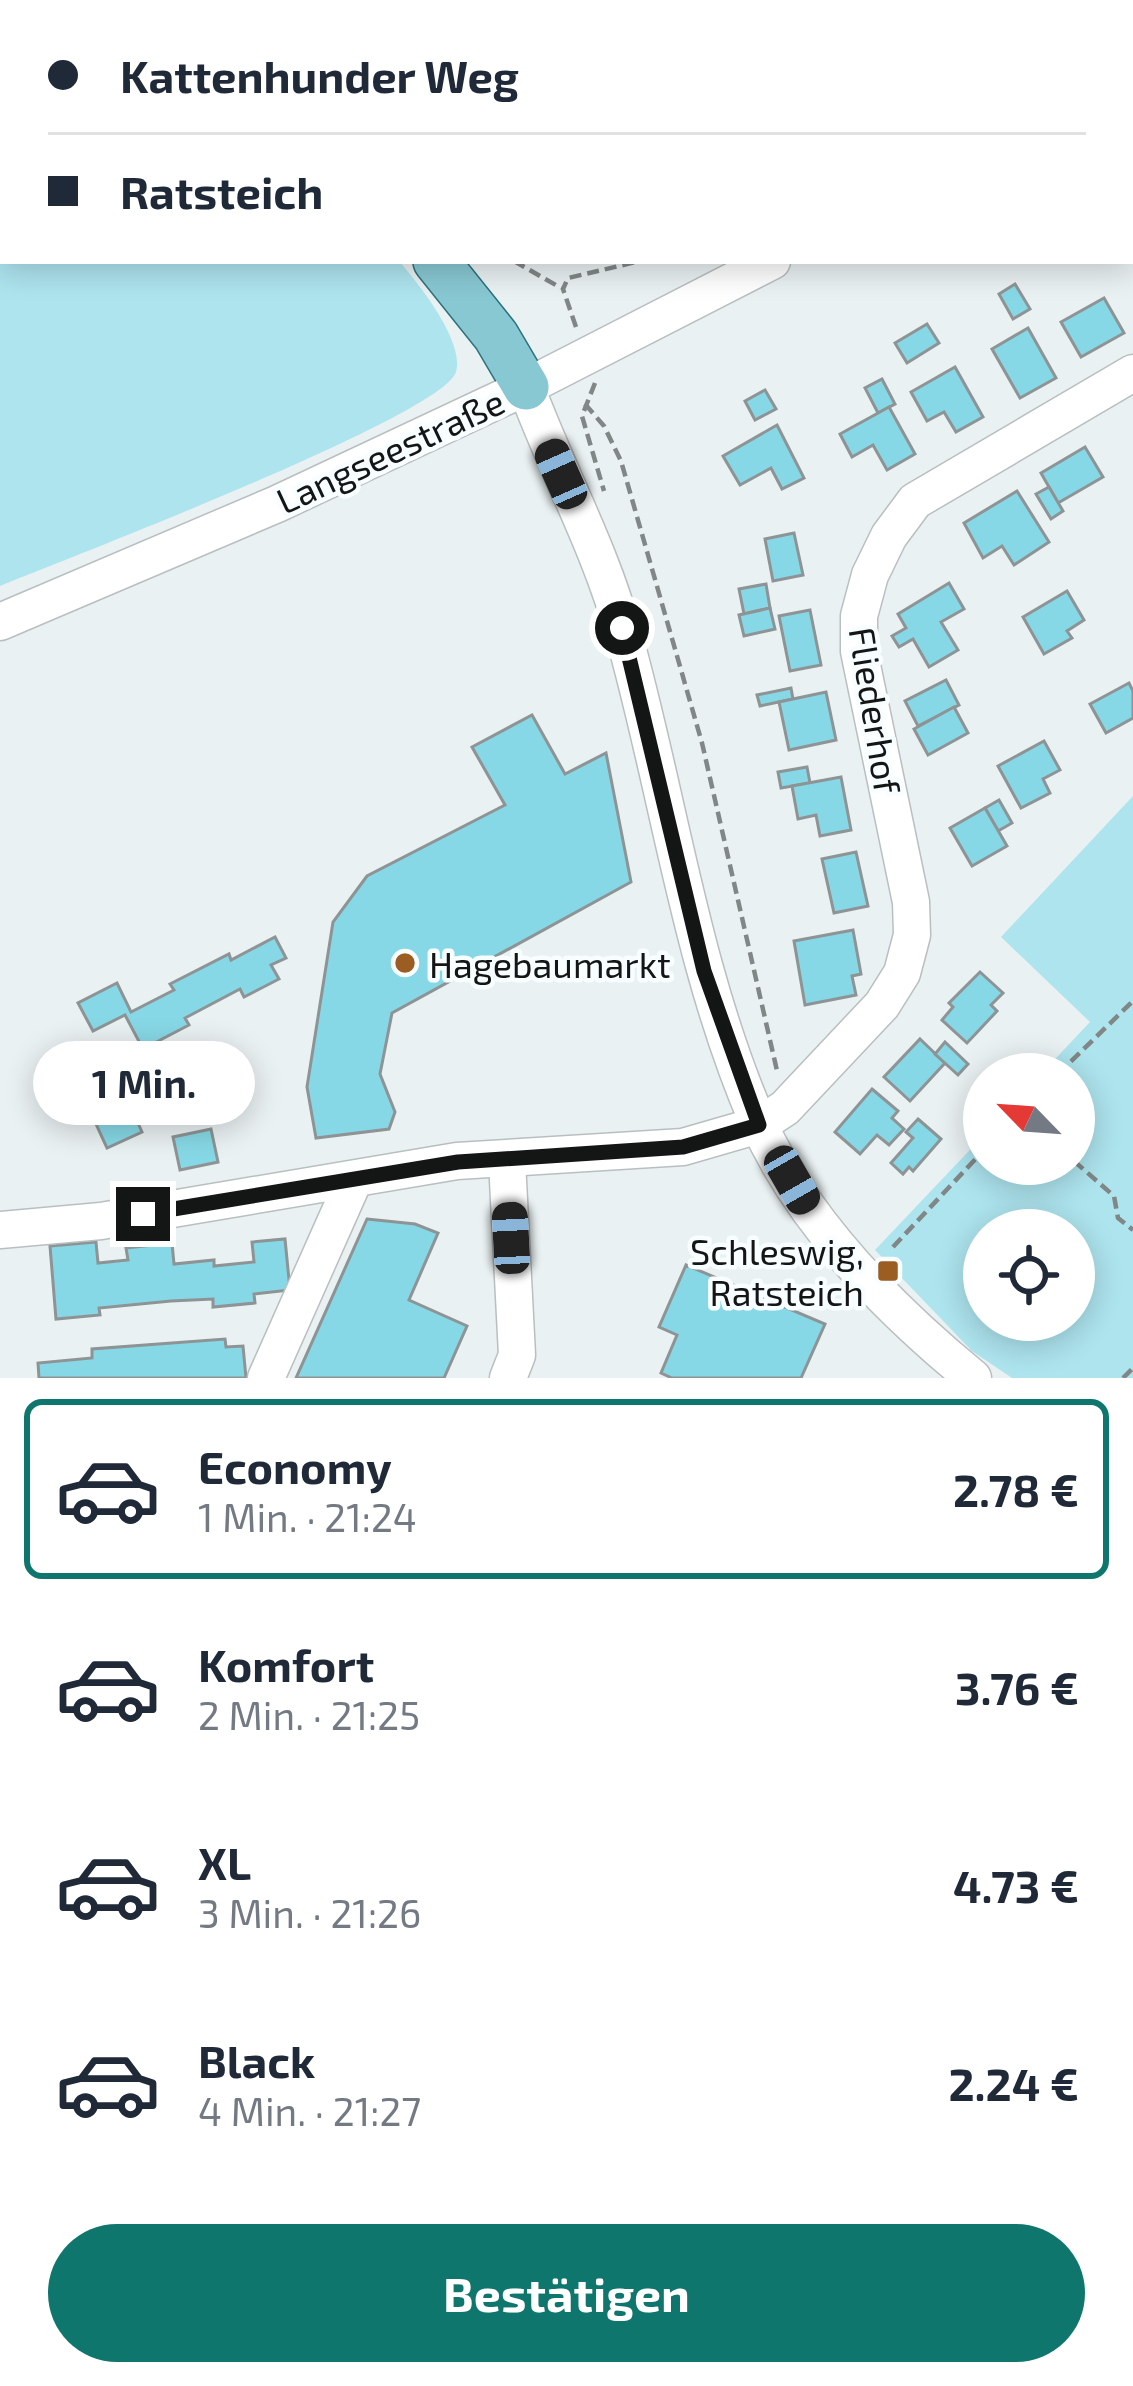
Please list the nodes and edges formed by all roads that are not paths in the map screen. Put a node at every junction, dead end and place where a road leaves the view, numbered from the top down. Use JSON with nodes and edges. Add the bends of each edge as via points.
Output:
{"nodes":[{"id":1,"x":438,"y":264,"type":"edge"},
{"id":2,"x":766,"y":264,"type":"edge"},
{"id":3,"x":1133,"y":373,"type":"edge"},
{"id":4,"x":526,"y":387,"type":"junction"},
{"id":5,"x":0,"y":622,"type":"edge"},
{"id":6,"x":772,"y":1116,"type":"junction"},
{"id":7,"x":507,"y":1161,"type":"junction"},
{"id":8,"x":354,"y":1180,"type":"junction"},
{"id":9,"x":0,"y":1230,"type":"edge"},
{"id":10,"x":266,"y":1378,"type":"edge"},
{"id":11,"x":508,"y":1378,"type":"edge"},
{"id":12,"x":973,"y":1378,"type":"edge"}],
"edges":[{"from":1,"to":4,"type":"main road"},
{"from":2,"to":4,"type":"street","name":"Langseestraße"},
{"from":3,"to":6,"type":"street","name":"Fliederhof","via":[[915,501],[870,575],[859,651],[911,934],[902,973],[882,1005]]},
{"from":4,"to":5,"type":"street","name":"Langseestraße"},
{"from":4,"to":6,"type":"street","via":[[622,628],[704,971]]},
{"from":6,"to":7,"type":"street","via":[[683,1147]]},
{"from":6,"to":12,"type":"street","via":[[808,1207],[888,1303]]},
{"from":7,"to":8,"type":"street"},
{"from":7,"to":11,"type":"street","via":[[517,1355]]},
{"from":8,"to":9,"type":"street"},
{"from":8,"to":10,"type":"street"}]}
